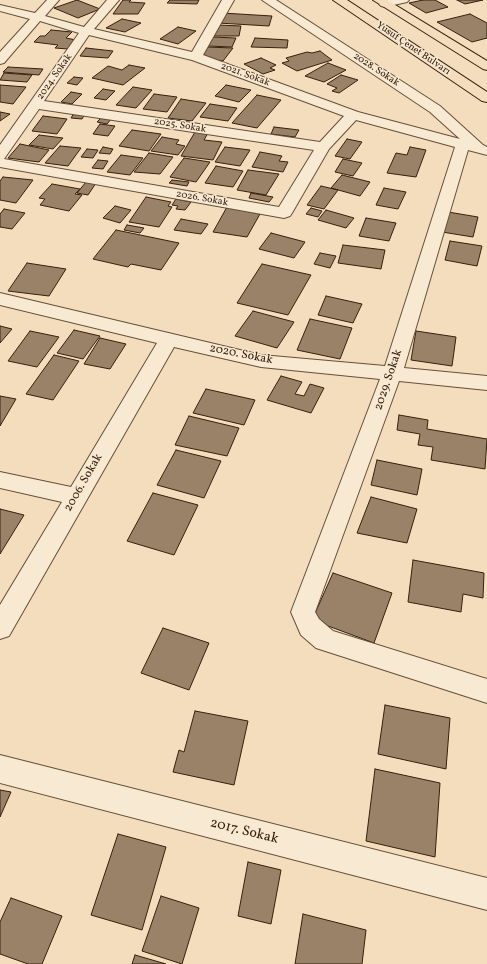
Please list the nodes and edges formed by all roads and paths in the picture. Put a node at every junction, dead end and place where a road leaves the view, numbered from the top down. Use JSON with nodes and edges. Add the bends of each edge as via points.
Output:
{"nodes":[{"id":1,"x":53,"y":0,"type":"edge"},
{"id":2,"x":113,"y":0,"type":"edge"},
{"id":3,"x":228,"y":0,"type":"edge"},
{"id":4,"x":268,"y":0,"type":"edge"},
{"id":5,"x":338,"y":0,"type":"edge"},
{"id":6,"x":403,"y":0,"type":"edge"},
{"id":7,"x":382,"y":2,"type":"edge"},
{"id":8,"x":0,"y":8,"type":"edge"},
{"id":9,"x":38,"y":17,"type":"junction"},
{"id":10,"x":86,"y":31,"type":"junction"},
{"id":11,"x":196,"y":57,"type":"junction"},
{"id":12,"x":0,"y":60,"type":"edge"},
{"id":13,"x":487,"y":66,"type":"edge"},
{"id":14,"x":487,"y":98,"type":"edge"},
{"id":15,"x":36,"y":104,"type":"junction"},
{"id":16,"x":353,"y":114,"type":"junction"},
{"id":17,"x":323,"y":147,"type":"junction"},
{"id":18,"x":476,"y":147,"type":"edge"},
{"id":19,"x":0,"y":156,"type":"edge"},
{"id":20,"x":0,"y":163,"type":"edge"},
{"id":21,"x":284,"y":213,"type":"junction"},
{"id":22,"x":276,"y":228,"type":"dead end"},
{"id":23,"x":0,"y":299,"type":"edge"},
{"id":24,"x":169,"y":339,"type":"junction"},
{"id":25,"x":392,"y":374,"type":"junction"},
{"id":26,"x":487,"y":384,"type":"edge"},
{"id":27,"x":0,"y":480,"type":"edge"},
{"id":28,"x":76,"y":497,"type":"junction"},
{"id":29,"x":0,"y":628,"type":"edge"},
{"id":30,"x":487,"y":691,"type":"edge"},
{"id":31,"x":0,"y":769,"type":"edge"},
{"id":32,"x":487,"y":894,"type":"edge"}],
"edges":[{"from":1,"to":9,"type":"street"},
{"from":2,"to":10,"type":"street","name":"2024. Sokak"},
{"from":3,"to":11,"type":"street"},
{"from":4,"to":18,"type":"street","name":"2028. Sokak","via":[[435,109]]},
{"from":5,"to":14,"type":"highway","name":"Yusuf Çenet Bulvarı"},
{"from":6,"to":7,"type":"street"},
{"from":7,"to":13,"type":"highway","name":"Yusuf Çenet Bulvarı"},
{"from":8,"to":9,"type":"street","name":"2021. Sokak"},
{"from":9,"to":10,"type":"street","name":"2021. Sokak"},
{"from":9,"to":12,"type":"street"},
{"from":10,"to":11,"type":"street","name":"2021. Sokak"},
{"from":10,"to":15,"type":"street","name":"2024. Sokak"},
{"from":11,"to":16,"type":"street","name":"2021. Sokak"},
{"from":15,"to":17,"type":"street","name":"2025. Sokak"},
{"from":15,"to":19,"type":"street","name":"2024. Sokak"},
{"from":16,"to":17,"type":"street"},
{"from":16,"to":18,"type":"street","name":"2021. Sokak"},
{"from":17,"to":21,"type":"street"},
{"from":18,"to":25,"type":"street","name":"2029. Sokak"},
{"from":20,"to":21,"type":"street","name":"2026. Sokak"},
{"from":21,"to":22,"type":"street"},
{"from":23,"to":24,"type":"street","name":"2020. Sokak"},
{"from":24,"to":25,"type":"street","name":"2020. Sokak","via":[[261,361]]},
{"from":24,"to":28,"type":"street","name":"2006. Sokak"},
{"from":25,"to":26,"type":"street","name":"2020. Sokak"},
{"from":25,"to":30,"type":"street","name":"2029. Sokak","via":[[303,612],[310,627],[325,640]]},
{"from":27,"to":28,"type":"street"},
{"from":28,"to":29,"type":"street","name":"2006. Sokak"},
{"from":31,"to":32,"type":"street","name":"2017. Sokak"}]}
